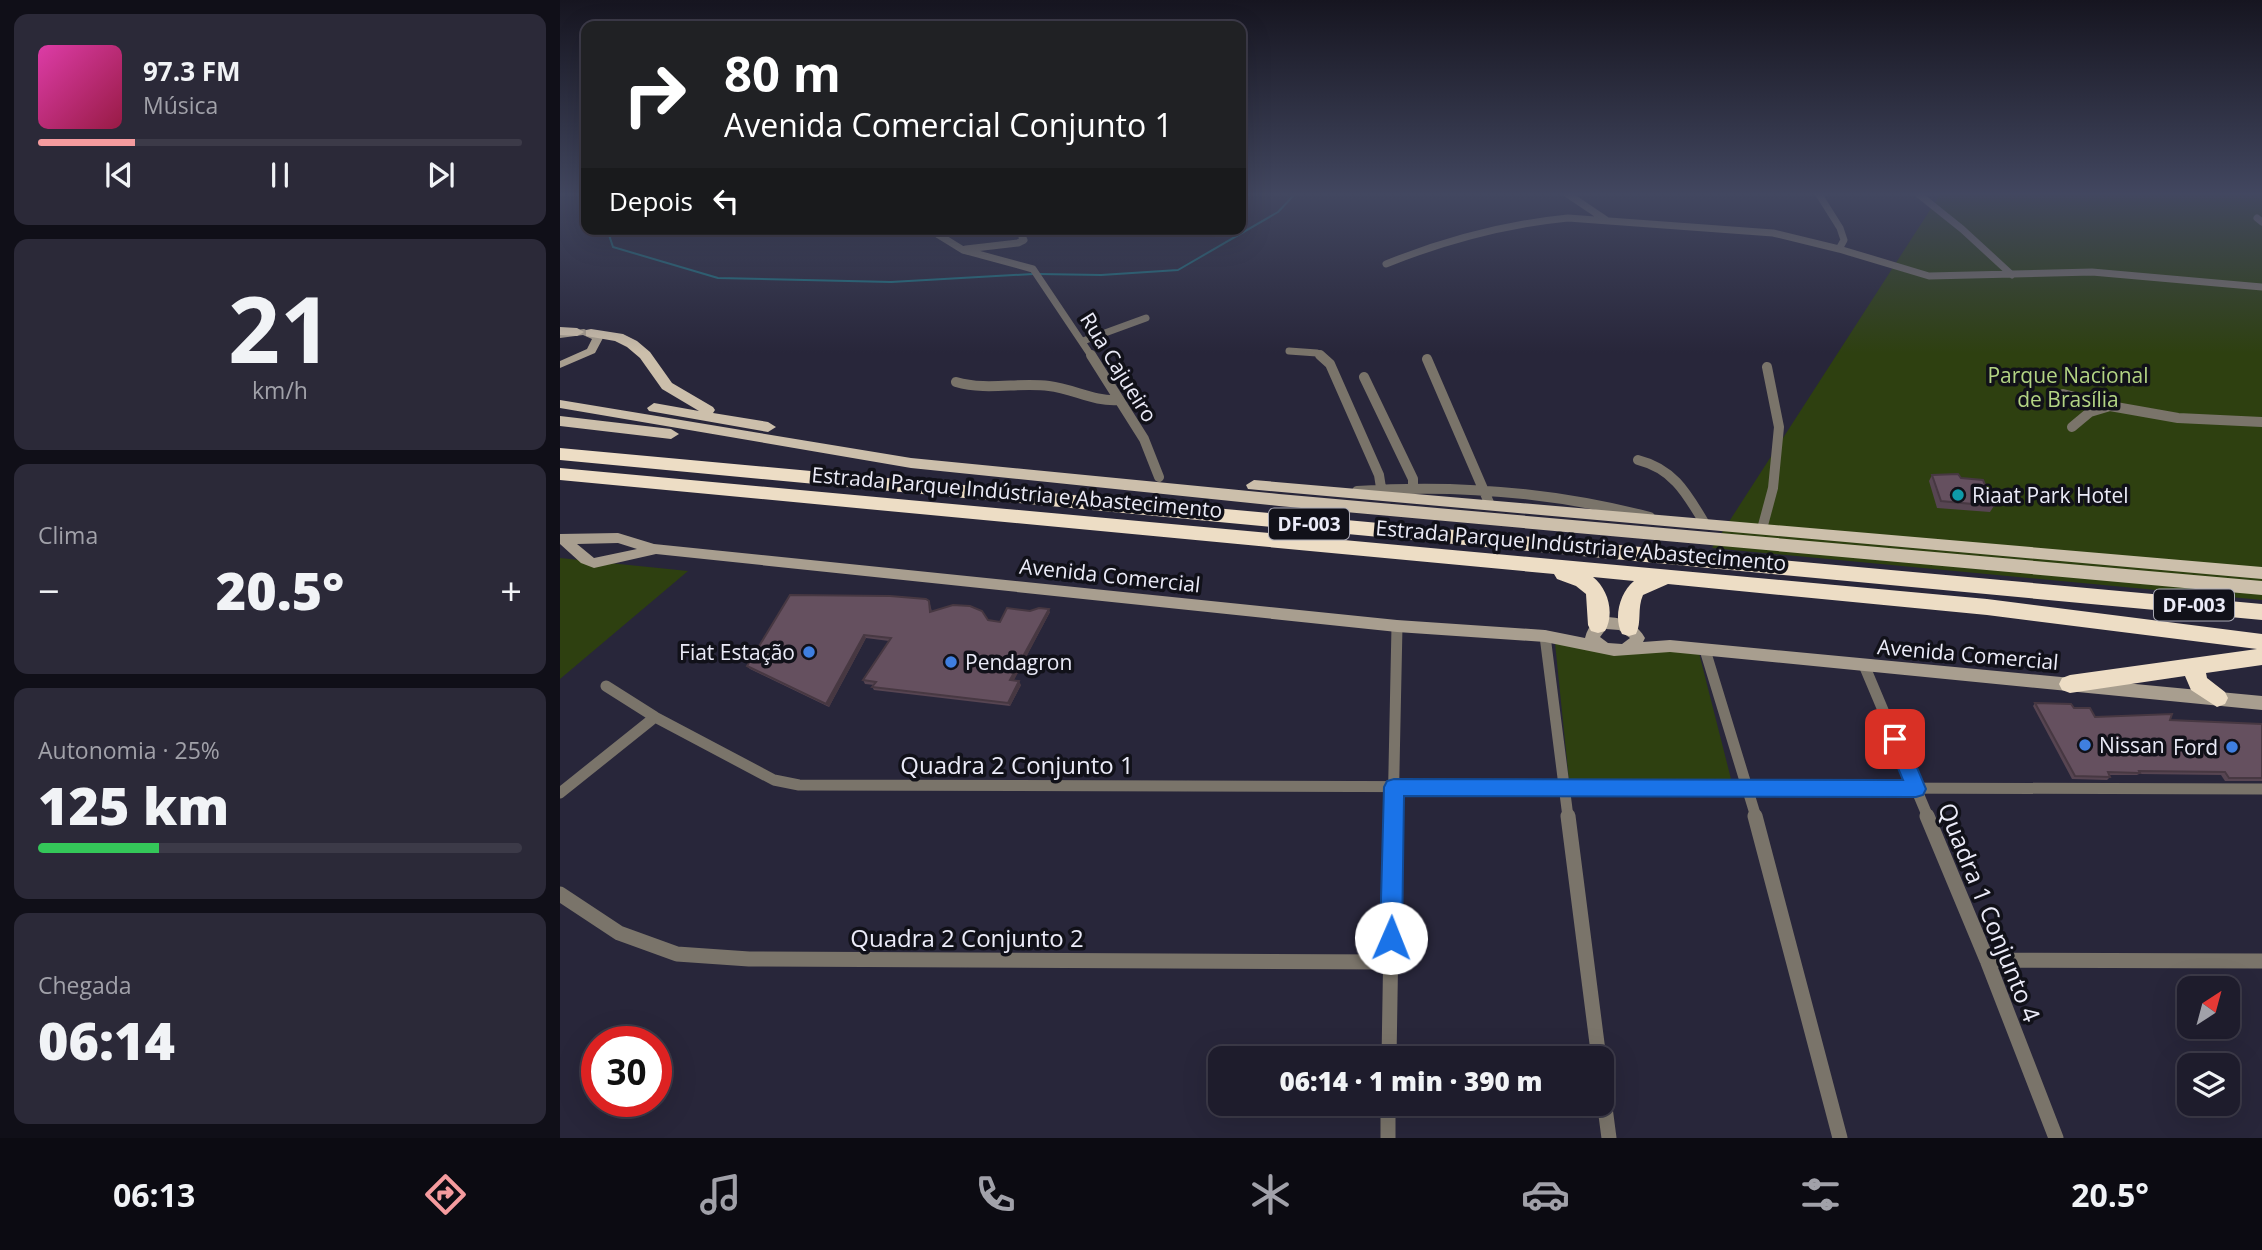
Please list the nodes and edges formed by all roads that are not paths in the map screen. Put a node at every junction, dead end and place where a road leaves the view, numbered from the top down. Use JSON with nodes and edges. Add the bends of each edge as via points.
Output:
{"nodes":[{"id":1,"x":957,"y":246,"type":"edge"},
{"id":2,"x":994,"y":246,"type":"edge"},
{"id":3,"x":1433,"y":246,"type":"edge"},
{"id":4,"x":1826,"y":246,"type":"edge"},
{"id":5,"x":1841,"y":246,"type":"edge"},
{"id":6,"x":1981,"y":246,"type":"edge"},
{"id":7,"x":1839,"y":249,"type":"junction"},
{"id":8,"x":963,"y":250,"type":"junction"},
{"id":9,"x":1386,"y":264,"type":"dead end"},
{"id":10,"x":2012,"y":275,"type":"junction"},
{"id":11,"x":2262,"y":286,"type":"edge"},
{"id":12,"x":1146,"y":318,"type":"dead end"},
{"id":13,"x":560,"y":333,"type":"edge"},
{"id":14,"x":584,"y":333,"type":"junction"},
{"id":15,"x":1083,"y":341,"type":"junction"},
{"id":16,"x":1289,"y":351,"type":"dead end"},
{"id":17,"x":1427,"y":359,"type":"dead end"},
{"id":18,"x":560,"y":365,"type":"edge"},
{"id":19,"x":1767,"y":367,"type":"dead end"},
{"id":20,"x":1364,"y":377,"type":"dead end"},
{"id":21,"x":956,"y":382,"type":"dead end"},
{"id":22,"x":560,"y":393,"type":"edge"},
{"id":23,"x":2063,"y":394,"type":"dead end"},
{"id":24,"x":1119,"y":400,"type":"junction"},
{"id":25,"x":560,"y":404,"type":"edge"},
{"id":26,"x":2110,"y":406,"type":"junction"},
{"id":27,"x":727,"y":419,"type":"junction"},
{"id":28,"x":560,"y":421,"type":"edge"},
{"id":29,"x":2262,"y":422,"type":"edge"},
{"id":30,"x":2072,"y":427,"type":"dead end"},
{"id":31,"x":780,"y":441,"type":"junction"},
{"id":32,"x":560,"y":454,"type":"edge"},
{"id":33,"x":1638,"y":460,"type":"dead end"},
{"id":34,"x":560,"y":474,"type":"edge"},
{"id":35,"x":1159,"y":477,"type":"junction"},
{"id":36,"x":1382,"y":492,"type":"junction"},
{"id":37,"x":1410,"y":493,"type":"junction"},
{"id":38,"x":1488,"y":497,"type":"junction"},
{"id":39,"x":1705,"y":524,"type":"junction"},
{"id":40,"x":1762,"y":529,"type":"junction"},
{"id":41,"x":561,"y":539,"type":"edge"},
{"id":42,"x":605,"y":539,"type":"junction"},
{"id":43,"x":654,"y":549,"type":"junction"},
{"id":44,"x":586,"y":559,"type":"junction"},
{"id":45,"x":1529,"y":564,"type":"junction"},
{"id":46,"x":2262,"y":573,"type":"edge"},
{"id":47,"x":1676,"y":578,"type":"junction"},
{"id":48,"x":2262,"y":589,"type":"edge"},
{"id":49,"x":2058,"y":593,"type":"junction"},
{"id":50,"x":2262,"y":612,"type":"edge"},
{"id":51,"x":2067,"y":618,"type":"junction"},
{"id":52,"x":1397,"y":626,"type":"junction"},
{"id":53,"x":1596,"y":628,"type":"junction"},
{"id":54,"x":1632,"y":630,"type":"junction"},
{"id":55,"x":1545,"y":636,"type":"junction"},
{"id":56,"x":1563,"y":638,"type":"junction"},
{"id":57,"x":2262,"y":642,"type":"edge"},
{"id":58,"x":1599,"y":646,"type":"junction"},
{"id":59,"x":1671,"y":646,"type":"junction"},
{"id":60,"x":1632,"y":649,"type":"junction"},
{"id":61,"x":1704,"y":650,"type":"junction"},
{"id":62,"x":2262,"y":657,"type":"edge"},
{"id":63,"x":2199,"y":664,"type":"junction"},
{"id":64,"x":1864,"y":665,"type":"junction"},
{"id":65,"x":2070,"y":684,"type":"junction"},
{"id":66,"x":606,"y":686,"type":"dead end"},
{"id":67,"x":2217,"y":698,"type":"junction"},
{"id":68,"x":2262,"y":703,"type":"edge"},
{"id":69,"x":655,"y":717,"type":"junction"},
{"id":70,"x":1394,"y":787,"type":"junction"},
{"id":71,"x":1565,"y":788,"type":"junction"},
{"id":72,"x":1748,"y":788,"type":"junction"},
{"id":73,"x":1916,"y":789,"type":"junction"},
{"id":74,"x":2262,"y":789,"type":"edge"},
{"id":75,"x":560,"y":793,"type":"edge"},
{"id":76,"x":560,"y":894,"type":"edge"},
{"id":77,"x":1987,"y":960,"type":"junction"},
{"id":78,"x":2262,"y":961,"type":"edge"},
{"id":79,"x":1391,"y":962,"type":"junction"},
{"id":80,"x":1389,"y":1046,"type":"edge"},
{"id":81,"x":1597,"y":1046,"type":"edge"},
{"id":82,"x":1388,"y":1116,"type":"edge"},
{"id":83,"x":1606,"y":1116,"type":"edge"},
{"id":84,"x":1388,"y":1138,"type":"edge"},
{"id":85,"x":1609,"y":1138,"type":"edge"},
{"id":86,"x":1840,"y":1138,"type":"edge"},
{"id":87,"x":2056,"y":1138,"type":"edge"}],
"edges":[{"from":1,"to":8,"type":"street"},
{"from":2,"to":8,"type":"street"},
{"from":3,"to":9,"type":"street"},
{"from":4,"to":7,"type":"street"},
{"from":5,"to":7,"type":"street"},
{"from":6,"to":10,"type":"street"},
{"from":7,"to":10,"type":"street","via":[[1929,276]]},
{"from":8,"to":15,"type":"street","name":"Rua Cajueiro","via":[[1033,269]]},
{"from":10,"to":11,"type":"street","via":[[2103,272]]},
{"from":12,"to":15,"type":"street"},
{"from":13,"to":14,"type":"main road"},
{"from":14,"to":18,"type":"street","via":[[598,338],[595,347]]},
{"from":14,"to":27,"type":"main road","via":[[618,337],[632,344],[667,386]]},
{"from":15,"to":24,"type":"street","name":"Rua Cajueiro"},
{"from":16,"to":36,"type":"street","via":[[1317,353],[1330,364],[1379,475]]},
{"from":17,"to":38,"type":"street"},
{"from":19,"to":40,"type":"street","via":[[1779,427],[1773,488]]},
{"from":20,"to":37,"type":"street","via":[[1413,479]]},
{"from":21,"to":24,"type":"street","via":[[976,388],[1047,386],[1088,399]]},
{"from":22,"to":27,"type":"main road"},
{"from":23,"to":26,"type":"street"},
{"from":24,"to":35,"type":"street","name":"Rua Cajueiro","via":[[1152,454]]},
{"from":25,"to":31,"type":"main road"},
{"from":26,"to":29,"type":"street","via":[[2178,418]]},
{"from":26,"to":30,"type":"street","via":[[2090,412]]},
{"from":27,"to":35,"type":"main road","via":[[920,453]]},
{"from":28,"to":31,"type":"main road","via":[[726,440]]},
{"from":31,"to":48,"type":"main road","via":[[911,463]]},
{"from":32,"to":49,"type":"highway","name":"Estrada Parque Indústria e Abastecimento","number":"DF-003"},
{"from":33,"to":39,"type":"street","via":[[1673,474]]},
{"from":34,"to":45,"type":"highway","name":"Estrada Parque Indústria e Abastecimento","number":"DF-003"},
{"from":35,"to":36,"type":"main road","via":[[1344,493]]},
{"from":36,"to":37,"type":"main road"},
{"from":37,"to":38,"type":"main road"},
{"from":38,"to":39,"type":"main road"},
{"from":39,"to":40,"type":"main road"},
{"from":40,"to":46,"type":"main road"},
{"from":41,"to":42,"type":"street"},
{"from":41,"to":44,"type":"street"},
{"from":42,"to":43,"type":"street","via":[[618,538]]},
{"from":42,"to":44,"type":"street","via":[[591,547]]},
{"from":43,"to":44,"type":"street","via":[[599,564]]},
{"from":43,"to":52,"type":"street","name":"Avenida Comercial"},
{"from":45,"to":47,"type":"highway","name":"Estrada Parque Indústria e Abastecimento","number":"DF-003"},
{"from":45,"to":53,"type":"highway","via":[[1591,584],[1601,607]]},
{"from":47,"to":51,"type":"highway","name":"Estrada Parque Indústria e Abastecimento","number":"DF-003"},
{"from":47,"to":54,"type":"highway","via":[[1648,582],[1633,593],[1628,604]]},
{"from":49,"to":50,"type":"highway","name":"Estrada Parque Indústria e Abastecimento","number":"DF-003"},
{"from":49,"to":51,"type":"highway","via":[[2050,603]]},
{"from":51,"to":57,"type":"highway","name":"Estrada Parque Indústria e Abastecimento","number":"DF-003"},
{"from":52,"to":55,"type":"street","name":"Avenida Comercial"},
{"from":52,"to":70,"type":"street"},
{"from":53,"to":54,"type":"street","name":"Avenida Comercial","via":[[1619,623]]},
{"from":53,"to":56,"type":"street","name":"Avenida Comercial"},
{"from":53,"to":58,"type":"street","via":[[1593,642]]},
{"from":54,"to":59,"type":"street","name":"Avenida Comercial"},
{"from":54,"to":60,"type":"street","via":[[1638,638]]},
{"from":55,"to":56,"type":"street","name":"Avenida Comercial"},
{"from":55,"to":71,"type":"street"},
{"from":56,"to":58,"type":"street","name":"Avenida Comercial"},
{"from":58,"to":60,"type":"street","name":"Avenida Comercial"},
{"from":59,"to":60,"type":"street","name":"Avenida Comercial"},
{"from":59,"to":61,"type":"street","name":"Avenida Comercial"},
{"from":61,"to":64,"type":"street","name":"Avenida Comercial"},
{"from":61,"to":72,"type":"street"},
{"from":62,"to":63,"type":"highway"},
{"from":63,"to":65,"type":"highway"},
{"from":63,"to":67,"type":"highway","via":[[2194,676]]},
{"from":64,"to":65,"type":"street","name":"Avenida Comercial"},
{"from":64,"to":73,"type":"street","name":"Quadra 1 Conjunto 4"},
{"from":65,"to":67,"type":"street","name":"Avenida Comercial"},
{"from":66,"to":69,"type":"street","name":"Quadra 2 Conjunto 1"},
{"from":67,"to":68,"type":"street","name":"Avenida Comercial"},
{"from":69,"to":70,"type":"street","name":"Quadra 2 Conjunto 1","via":[[774,780],[799,785]]},
{"from":69,"to":75,"type":"street"},
{"from":70,"to":71,"type":"street","name":"Quadra 2 Conjunto 1"},
{"from":70,"to":79,"type":"street"},
{"from":71,"to":72,"type":"street","name":"Quadra 2 Conjunto 1"},
{"from":71,"to":81,"type":"street"},
{"from":72,"to":73,"type":"street","name":"Quadra 2 Conjunto 1"},
{"from":72,"to":86,"type":"street"},
{"from":73,"to":74,"type":"street","name":"Quadra 2 Conjunto 1"},
{"from":73,"to":77,"type":"street","name":"Quadra 1 Conjunto 4"},
{"from":76,"to":79,"type":"street","name":"Quadra 2 Conjunto 2","via":[[619,933],[677,954],[749,959]]},
{"from":77,"to":78,"type":"street"},
{"from":77,"to":87,"type":"street","name":"Quadra 1 Conjunto 4"},
{"from":79,"to":80,"type":"street"},
{"from":82,"to":84,"type":"street"},
{"from":83,"to":85,"type":"street"}]}
